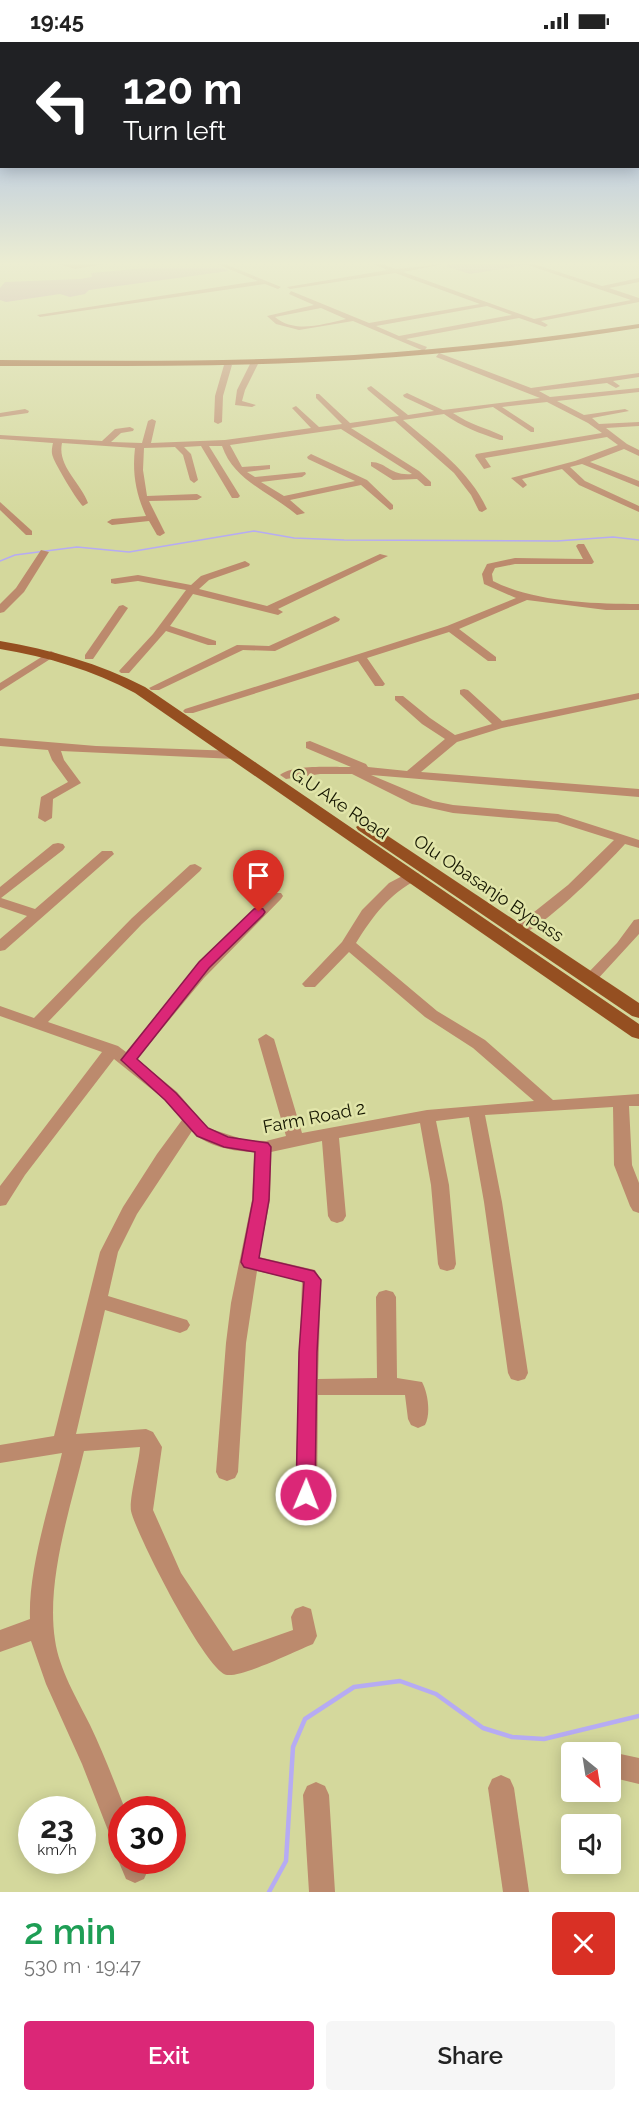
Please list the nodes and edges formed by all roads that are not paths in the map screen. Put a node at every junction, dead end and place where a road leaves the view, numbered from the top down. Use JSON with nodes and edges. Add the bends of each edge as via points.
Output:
{"nodes":[{"id":1,"x":438,"y":350,"type":"edge"},
{"id":2,"x":468,"y":350,"type":"edge"},
{"id":3,"x":440,"y":354,"type":"junction"},
{"id":4,"x":254,"y":364,"type":"junction"},
{"id":5,"x":0,"y":365,"type":"edge"},
{"id":6,"x":228,"y":365,"type":"junction"},
{"id":7,"x":639,"y":375,"type":"edge"},
{"id":8,"x":608,"y":381,"type":"junction"},
{"id":9,"x":371,"y":388,"type":"dead end"},
{"id":10,"x":530,"y":390,"type":"junction"},
{"id":11,"x":639,"y":390,"type":"edge"},
{"id":12,"x":627,"y":391,"type":"junction"},
{"id":13,"x":407,"y":395,"type":"dead end"},
{"id":14,"x":320,"y":396,"type":"dead end"},
{"id":15,"x":547,"y":399,"type":"junction"},
{"id":16,"x":252,"y":405,"type":"dead end"},
{"id":17,"x":495,"y":405,"type":"junction"},
{"id":18,"x":296,"y":408,"type":"dead end"},
{"id":19,"x":25,"y":411,"type":"dead end"},
{"id":20,"x":625,"y":411,"type":"dead end"},
{"id":21,"x":444,"y":412,"type":"junction"},
{"id":22,"x":0,"y":415,"type":"edge"},
{"id":23,"x":584,"y":417,"type":"junction"},
{"id":24,"x":407,"y":418,"type":"junction"},
{"id":25,"x":397,"y":419,"type":"junction"},
{"id":26,"x":152,"y":421,"type":"dead end"},
{"id":27,"x":218,"y":422,"type":"dead end"},
{"id":28,"x":639,"y":424,"type":"edge"},
{"id":29,"x":347,"y":426,"type":"junction"},
{"id":30,"x":599,"y":426,"type":"junction"},
{"id":31,"x":130,"y":429,"type":"dead end"},
{"id":32,"x":319,"y":430,"type":"junction"},
{"id":33,"x":531,"y":430,"type":"dead end"},
{"id":34,"x":610,"y":434,"type":"junction"},
{"id":35,"x":170,"y":436,"type":"dead end"},
{"id":36,"x":0,"y":437,"type":"edge"},
{"id":37,"x":500,"y":438,"type":"dead end"},
{"id":38,"x":58,"y":441,"type":"junction"},
{"id":39,"x":225,"y":443,"type":"junction"},
{"id":40,"x":204,"y":444,"type":"junction"},
{"id":41,"x":102,"y":445,"type":"junction"},
{"id":42,"x":143,"y":446,"type":"junction"},
{"id":43,"x":172,"y":446,"type":"junction"},
{"id":44,"x":624,"y":446,"type":"junction"},
{"id":45,"x":639,"y":453,"type":"edge"},
{"id":46,"x":311,"y":457,"type":"dead end"},
{"id":47,"x":581,"y":462,"type":"junction"},
{"id":48,"x":374,"y":464,"type":"dead end"},
{"id":49,"x":564,"y":466,"type":"junction"},
{"id":50,"x":267,"y":467,"type":"dead end"},
{"id":51,"x":487,"y":467,"type":"dead end"},
{"id":52,"x":240,"y":470,"type":"junction"},
{"id":53,"x":302,"y":474,"type":"dead end"},
{"id":54,"x":420,"y":476,"type":"junction"},
{"id":55,"x":194,"y":480,"type":"dead end"},
{"id":56,"x":255,"y":480,"type":"junction"},
{"id":57,"x":364,"y":482,"type":"junction"},
{"id":58,"x":428,"y":484,"type":"dead end"},
{"id":59,"x":639,"y":484,"type":"edge"},
{"id":60,"x":523,"y":485,"type":"dead end"},
{"id":61,"x":235,"y":496,"type":"dead end"},
{"id":62,"x":197,"y":497,"type":"dead end"},
{"id":63,"x":142,"y":499,"type":"junction"},
{"id":64,"x":284,"y":499,"type":"junction"},
{"id":65,"x":83,"y":503,"type":"dead end"},
{"id":66,"x":0,"y":505,"type":"edge"},
{"id":67,"x":390,"y":507,"type":"dead end"},
{"id":68,"x":482,"y":509,"type":"dead end"},
{"id":69,"x":638,"y":509,"type":"edge"},
{"id":70,"x":300,"y":513,"type":"dead end"},
{"id":71,"x":150,"y":518,"type":"junction"},
{"id":72,"x":112,"y":522,"type":"dead end"},
{"id":73,"x":29,"y":533,"type":"dead end"},
{"id":74,"x":160,"y":533,"type":"dead end"},
{"id":75,"x":581,"y":546,"type":"dead end"},
{"id":76,"x":44,"y":552,"type":"dead end"},
{"id":77,"x":383,"y":556,"type":"dead end"},
{"id":78,"x":245,"y":564,"type":"dead end"},
{"id":79,"x":115,"y":581,"type":"dead end"},
{"id":80,"x":192,"y":589,"type":"junction"},
{"id":81,"x":525,"y":597,"type":"junction"},
{"id":82,"x":123,"y":608,"type":"dead end"},
{"id":83,"x":639,"y":608,"type":"edge"},
{"id":84,"x":269,"y":609,"type":"junction"},
{"id":85,"x":0,"y":610,"type":"edge"},
{"id":86,"x":284,"y":613,"type":"dead end"},
{"id":87,"x":335,"y":619,"type":"dead end"},
{"id":88,"x":163,"y":627,"type":"junction"},
{"id":89,"x":451,"y":628,"type":"junction"},
{"id":90,"x":0,"y":639,"type":"edge"},
{"id":91,"x":212,"y":643,"type":"dead end"},
{"id":92,"x":0,"y":645,"type":"edge"},
{"id":93,"x":51,"y":654,"type":"junction"},
{"id":94,"x":89,"y":657,"type":"junction"},
{"id":95,"x":362,"y":657,"type":"junction"},
{"id":96,"x":492,"y":659,"type":"dead end"},
{"id":97,"x":125,"y":671,"type":"junction"},
{"id":98,"x":379,"y":684,"type":"dead end"},
{"id":99,"x":0,"y":688,"type":"edge"},
{"id":100,"x":155,"y":688,"type":"junction"},
{"id":101,"x":464,"y":692,"type":"dead end"},
{"id":102,"x":639,"y":696,"type":"edge"},
{"id":103,"x":399,"y":698,"type":"dead end"},
{"id":104,"x":189,"y":711,"type":"junction"},
{"id":105,"x":500,"y":725,"type":"junction"},
{"id":106,"x":453,"y":739,"type":"junction"},
{"id":107,"x":0,"y":742,"type":"edge"},
{"id":108,"x":309,"y":745,"type":"dead end"},
{"id":109,"x":53,"y":747,"type":"junction"},
{"id":110,"x":235,"y":755,"type":"junction"},
{"id":111,"x":360,"y":771,"type":"junction"},
{"id":112,"x":286,"y":775,"type":"junction"},
{"id":113,"x":409,"y":775,"type":"junction"},
{"id":114,"x":639,"y":793,"type":"edge"},
{"id":115,"x":45,"y":818,"type":"dead end"},
{"id":116,"x":622,"y":839,"type":"junction"},
{"id":117,"x":639,"y":844,"type":"edge"},
{"id":118,"x":58,"y":847,"type":"dead end"},
{"id":119,"x":107,"y":854,"type":"dead end"},
{"id":120,"x":195,"y":868,"type":"dead end"},
{"id":121,"x":413,"y":876,"type":"junction"},
{"id":122,"x":0,"y":894,"type":"edge"},
{"id":123,"x":276,"y":896,"type":"dead end"},
{"id":124,"x":0,"y":902,"type":"edge"},
{"id":125,"x":37,"y":915,"type":"junction"},
{"id":126,"x":639,"y":923,"type":"edge"},
{"id":127,"x":519,"y":932,"type":"junction"},
{"id":128,"x":348,"y":944,"type":"junction"},
{"id":129,"x":0,"y":947,"type":"edge"},
{"id":130,"x":590,"y":979,"type":"junction"},
{"id":131,"x":310,"y":984,"type":"dead end"},
{"id":132,"x":0,"y":1011,"type":"edge"},
{"id":133,"x":639,"y":1012,"type":"edge"},
{"id":134,"x":38,"y":1023,"type":"junction"},
{"id":135,"x":639,"y":1033,"type":"edge"},
{"id":136,"x":266,"y":1039,"type":"dead end"},
{"id":137,"x":112,"y":1050,"type":"junction"},
{"id":138,"x":128,"y":1060,"type":"junction"},
{"id":139,"x":639,"y":1100,"type":"edge"},
{"id":140,"x":621,"y":1103,"type":"junction"},
{"id":141,"x":550,"y":1106,"type":"junction"},
{"id":142,"x":476,"y":1110,"type":"junction"},
{"id":143,"x":427,"y":1116,"type":"junction"},
{"id":144,"x":191,"y":1120,"type":"junction"},
{"id":145,"x":330,"y":1133,"type":"junction"},
{"id":146,"x":296,"y":1140,"type":"junction"},
{"id":147,"x":263,"y":1147,"type":"junction"},
{"id":148,"x":0,"y":1200,"type":"edge"},
{"id":149,"x":639,"y":1206,"type":"edge"},
{"id":150,"x":337,"y":1216,"type":"dead end"},
{"id":151,"x":250,"y":1262,"type":"junction"},
{"id":152,"x":447,"y":1264,"type":"dead end"},
{"id":153,"x":386,"y":1297,"type":"dead end"},
{"id":154,"x":96,"y":1300,"type":"junction"},
{"id":155,"x":180,"y":1325,"type":"dead end"},
{"id":156,"x":518,"y":1373,"type":"dead end"},
{"id":157,"x":387,"y":1386,"type":"junction"},
{"id":158,"x":307,"y":1387,"type":"junction"},
{"id":159,"x":418,"y":1419,"type":"dead end"},
{"id":160,"x":69,"y":1443,"type":"junction"},
{"id":161,"x":0,"y":1454,"type":"edge"},
{"id":162,"x":227,"y":1472,"type":"dead end"},
{"id":163,"x":306,"y":1495,"type":"dead end"},
{"id":164,"x":303,"y":1617,"type":"dead end"},
{"id":165,"x":42,"y":1626,"type":"junction"},
{"id":166,"x":0,"y":1641,"type":"edge"},
{"id":167,"x":621,"y":1767,"type":"edge"},
{"id":168,"x":639,"y":1771,"type":"edge"},
{"id":169,"x":501,"y":1788,"type":"dead end"},
{"id":170,"x":316,"y":1795,"type":"dead end"},
{"id":171,"x":108,"y":1798,"type":"edge"},
{"id":172,"x":322,"y":1892,"type":"edge"},
{"id":173,"x":516,"y":1892,"type":"edge"}],
"edges":[{"from":1,"to":5,"type":"main road","via":[[246,361]]},
{"from":2,"to":3,"type":"main road"},
{"from":3,"to":4,"type":"main road"},
{"from":3,"to":10,"type":"street"},
{"from":4,"to":6,"type":"main road"},
{"from":4,"to":16,"type":"street","via":[[238,402]]},
{"from":5,"to":6,"type":"main road"},
{"from":6,"to":27,"type":"street","via":[[219,396]]},
{"from":7,"to":8,"type":"street"},
{"from":8,"to":10,"type":"street"},
{"from":8,"to":12,"type":"street"},
{"from":9,"to":24,"type":"street"},
{"from":10,"to":15,"type":"street"},
{"from":11,"to":12,"type":"street"},
{"from":12,"to":15,"type":"street"},
{"from":13,"to":21,"type":"street"},
{"from":14,"to":29,"type":"street"},
{"from":15,"to":17,"type":"street"},
{"from":15,"to":23,"type":"street"},
{"from":17,"to":21,"type":"street"},
{"from":17,"to":33,"type":"street"},
{"from":18,"to":32,"type":"street"},
{"from":19,"to":22,"type":"street"},
{"from":20,"to":23,"type":"street"},
{"from":21,"to":24,"type":"street"},
{"from":21,"to":37,"type":"street","via":[[468,427]]},
{"from":23,"to":30,"type":"street"},
{"from":24,"to":25,"type":"street"},
{"from":25,"to":29,"type":"street"},
{"from":25,"to":68,"type":"street","via":[[466,480]]},
{"from":26,"to":42,"type":"street"},
{"from":28,"to":30,"type":"street"},
{"from":29,"to":32,"type":"street"},
{"from":29,"to":54,"type":"street"},
{"from":30,"to":34,"type":"street"},
{"from":31,"to":41,"type":"street","via":[[118,431]]},
{"from":32,"to":39,"type":"street"},
{"from":34,"to":44,"type":"street"},
{"from":34,"to":51,"type":"street","via":[[479,456]]},
{"from":35,"to":43,"type":"street"},
{"from":36,"to":38,"type":"street"},
{"from":38,"to":41,"type":"street"},
{"from":38,"to":65,"type":"street","via":[[55,453]]},
{"from":39,"to":40,"type":"street"},
{"from":39,"to":52,"type":"street"},
{"from":40,"to":43,"type":"street"},
{"from":40,"to":61,"type":"street"},
{"from":41,"to":42,"type":"street"},
{"from":42,"to":43,"type":"street"},
{"from":42,"to":63,"type":"street","via":[[137,468]]},
{"from":43,"to":55,"type":"street","via":[[189,460]]},
{"from":44,"to":45,"type":"street"},
{"from":44,"to":47,"type":"street"},
{"from":46,"to":57,"type":"street"},
{"from":47,"to":49,"type":"street"},
{"from":47,"to":59,"type":"street"},
{"from":48,"to":54,"type":"street","via":[[396,478]]},
{"from":49,"to":60,"type":"street","via":[[515,478]]},
{"from":49,"to":69,"type":"street","via":[[582,483]]},
{"from":50,"to":52,"type":"street"},
{"from":52,"to":56,"type":"street"},
{"from":53,"to":56,"type":"street"},
{"from":54,"to":58,"type":"street"},
{"from":56,"to":64,"type":"street"},
{"from":57,"to":64,"type":"street"},
{"from":57,"to":67,"type":"street","via":[[380,493]]},
{"from":62,"to":63,"type":"street"},
{"from":63,"to":71,"type":"street"},
{"from":64,"to":70,"type":"street"},
{"from":66,"to":73,"type":"street"},
{"from":71,"to":72,"type":"street"},
{"from":71,"to":74,"type":"street"},
{"from":75,"to":81,"type":"street","via":[[589,562],[501,562],[488,570],[488,582]]},
{"from":76,"to":85,"type":"street","via":[[20,590]]},
{"from":77,"to":84,"type":"street"},
{"from":78,"to":80,"type":"street","via":[[205,578]]},
{"from":79,"to":80,"type":"street","via":[[138,578]]},
{"from":80,"to":84,"type":"street"},
{"from":80,"to":88,"type":"street"},
{"from":81,"to":83,"type":"street"},
{"from":81,"to":89,"type":"street"},
{"from":82,"to":94,"type":"street"},
{"from":84,"to":86,"type":"street"},
{"from":87,"to":100,"type":"street","via":[[271,649],[241,646]]},
{"from":88,"to":91,"type":"street"},
{"from":88,"to":97,"type":"street"},
{"from":89,"to":95,"type":"street"},
{"from":89,"to":96,"type":"street"},
{"from":90,"to":94,"type":"main road","name":"Olu Obasanjo Bypass"},
{"from":92,"to":93,"type":"main road","name":"G.U Ake Road"},
{"from":93,"to":99,"type":"street"},
{"from":93,"to":110,"type":"main road","name":"G.U Ake Road","via":[[118,677]]},
{"from":94,"to":97,"type":"main road","name":"Olu Obasanjo Bypass"},
{"from":95,"to":98,"type":"street"},
{"from":95,"to":104,"type":"street"},
{"from":97,"to":100,"type":"main road","name":"Olu Obasanjo Bypass"},
{"from":100,"to":104,"type":"main road","name":"Olu Obasanjo Bypass"},
{"from":101,"to":105,"type":"street"},
{"from":102,"to":105,"type":"street"},
{"from":103,"to":106,"type":"street"},
{"from":104,"to":112,"type":"main road","name":"Olu Obasanjo Bypass"},
{"from":105,"to":106,"type":"street"},
{"from":106,"to":113,"type":"street"},
{"from":107,"to":109,"type":"street"},
{"from":108,"to":111,"type":"street"},
{"from":109,"to":110,"type":"street"},
{"from":109,"to":115,"type":"street","via":[[75,783],[47,797]]},
{"from":110,"to":121,"type":"main road","name":"G.U Ake Road"},
{"from":111,"to":112,"type":"street","via":[[320,770]]},
{"from":111,"to":113,"type":"street"},
{"from":111,"to":116,"type":"street","via":[[392,790],[433,805],[558,818]]},
{"from":112,"to":127,"type":"main road","name":"Olu Obasanjo Bypass"},
{"from":113,"to":114,"type":"street"},
{"from":116,"to":117,"type":"street"},
{"from":116,"to":127,"type":"street","via":[[601,864]]},
{"from":118,"to":122,"type":"street"},
{"from":119,"to":125,"type":"street"},
{"from":120,"to":134,"type":"street","via":[[137,921]]},
{"from":121,"to":128,"type":"street","via":[[394,886],[367,913]]},
{"from":121,"to":135,"type":"main road","name":"G.U Ake Road"},
{"from":123,"to":138,"type":"street","via":[[204,965]]},
{"from":124,"to":125,"type":"street"},
{"from":125,"to":129,"type":"street"},
{"from":126,"to":130,"type":"street","via":[[620,950]]},
{"from":127,"to":130,"type":"main road","name":"Olu Obasanjo Bypass"},
{"from":128,"to":131,"type":"street"},
{"from":128,"to":141,"type":"street","via":[[431,1014],[479,1044]]},
{"from":130,"to":133,"type":"main road","name":"Olu Obasanjo Bypass"},
{"from":132,"to":134,"type":"street","name":"Farm Road 2"},
{"from":134,"to":137,"type":"street","name":"Farm Road 2"},
{"from":136,"to":146,"type":"street"},
{"from":137,"to":138,"type":"street","name":"Farm Road 2"},
{"from":137,"to":148,"type":"street"},
{"from":138,"to":144,"type":"street","name":"Farm Road 2","via":[[171,1096]]},
{"from":139,"to":140,"type":"street","name":"Farm Road 2"},
{"from":140,"to":141,"type":"street","name":"Farm Road 2"},
{"from":140,"to":149,"type":"street","via":[[623,1165]]},
{"from":141,"to":142,"type":"street","name":"Farm Road 2"},
{"from":142,"to":143,"type":"street","name":"Farm Road 2"},
{"from":142,"to":156,"type":"street"},
{"from":143,"to":145,"type":"street","name":"Farm Road 2"},
{"from":143,"to":152,"type":"street","via":[[440,1185]]},
{"from":144,"to":147,"type":"street","name":"Farm Road 2","via":[[202,1132],[224,1142]]},
{"from":144,"to":154,"type":"street","via":[[129,1212],[109,1252]]},
{"from":145,"to":146,"type":"street","name":"Farm Road 2"},
{"from":145,"to":150,"type":"street"},
{"from":146,"to":147,"type":"street","name":"Farm Road 2"},
{"from":147,"to":151,"type":"street","via":[[261,1200]]},
{"from":151,"to":158,"type":"street","via":[[312,1278]]},
{"from":151,"to":162,"type":"street","via":[[236,1343]]},
{"from":153,"to":157,"type":"street"},
{"from":154,"to":155,"type":"street"},
{"from":154,"to":160,"type":"street"},
{"from":157,"to":158,"type":"street"},
{"from":157,"to":159,"type":"street","via":[[415,1388]]},
{"from":158,"to":163,"type":"street"},
{"from":160,"to":161,"type":"street"},
{"from":160,"to":164,"type":"street","via":[[146,1438],[151,1447],[142,1510],[172,1580],[228,1664],[305,1636]]},
{"from":160,"to":165,"type":"street","via":[[41,1603]]},
{"from":165,"to":166,"type":"street"},
{"from":165,"to":171,"type":"street","via":[[43,1642],[58,1684]]},
{"from":167,"to":168,"type":"street"},
{"from":169,"to":173,"type":"street"},
{"from":170,"to":172,"type":"street"}]}
